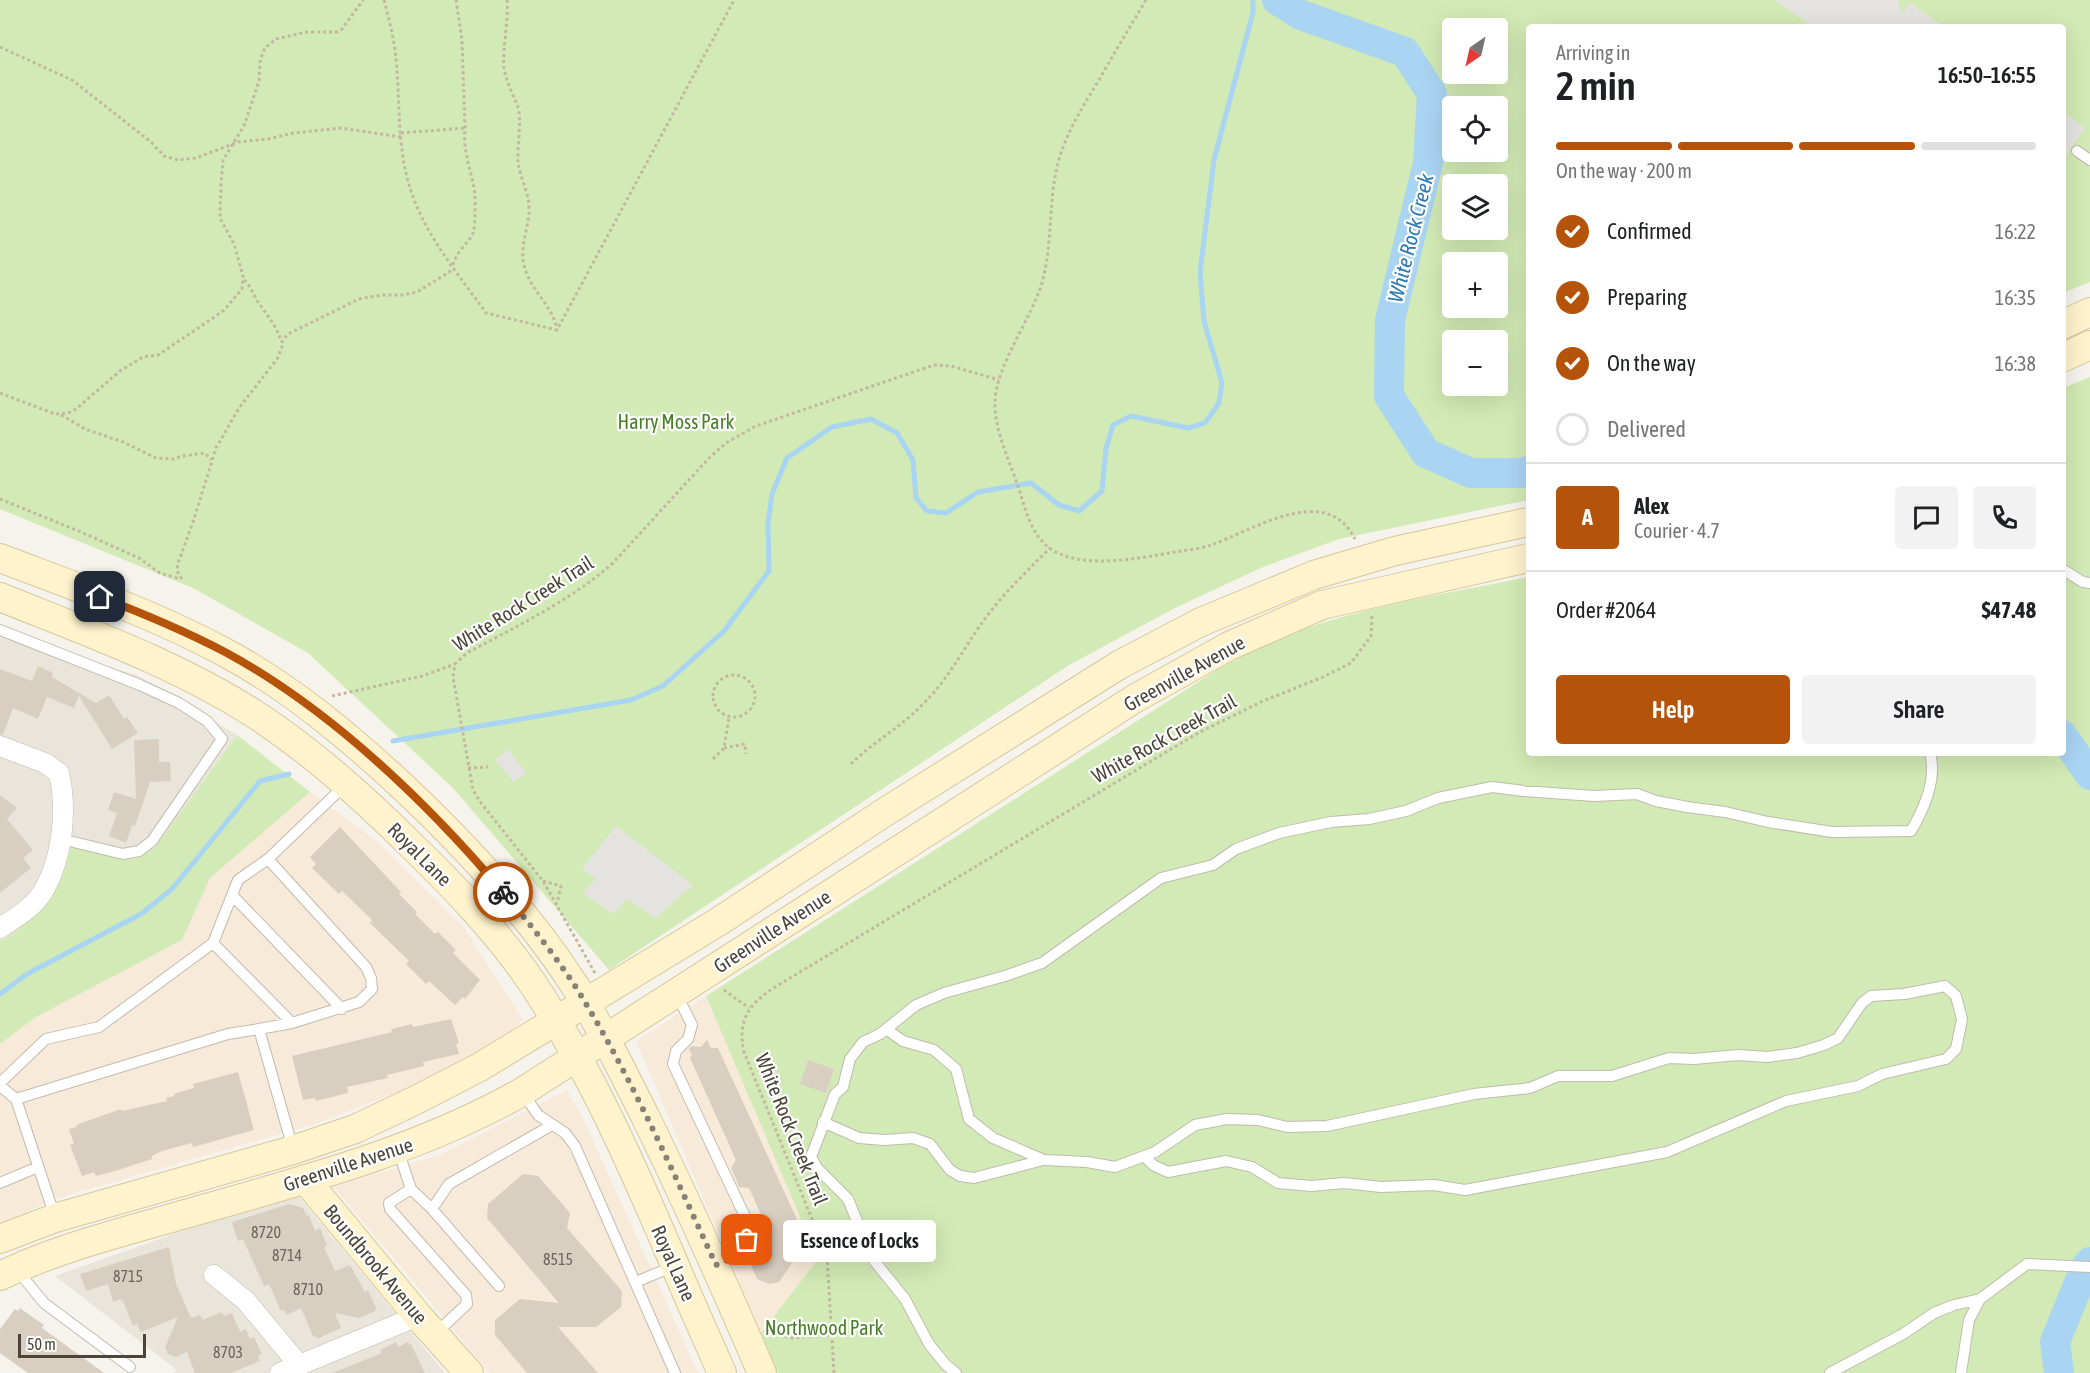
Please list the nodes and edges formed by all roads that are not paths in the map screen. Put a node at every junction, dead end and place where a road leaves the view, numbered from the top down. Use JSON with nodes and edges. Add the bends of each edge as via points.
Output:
{"nodes":[{"id":1,"x":2077,"y":151,"type":"dead end"},
{"id":2,"x":2090,"y":160,"type":"edge"},
{"id":3,"x":2090,"y":312,"type":"edge"},
{"id":4,"x":2066,"y":323,"type":"edge"},
{"id":5,"x":2090,"y":345,"type":"edge"},
{"id":6,"x":2066,"y":356,"type":"edge"},
{"id":7,"x":1526,"y":522,"type":"edge"},
{"id":8,"x":0,"y":558,"type":"edge"},
{"id":9,"x":1526,"y":558,"type":"edge"},
{"id":10,"x":2066,"y":571,"type":"edge"},
{"id":11,"x":2090,"y":583,"type":"edge"},
{"id":12,"x":0,"y":597,"type":"edge"},
{"id":13,"x":0,"y":630,"type":"edge"},
{"id":14,"x":0,"y":746,"type":"edge"},
{"id":15,"x":370,"y":756,"type":"junction"},
{"id":16,"x":1931,"y":756,"type":"edge"},
{"id":17,"x":345,"y":784,"type":"junction"},
{"id":18,"x":885,"y":812,"type":"junction"},
{"id":19,"x":61,"y":839,"type":"junction"},
{"id":20,"x":905,"y":845,"type":"junction"},
{"id":21,"x":268,"y":859,"type":"junction"},
{"id":22,"x":232,"y":895,"type":"junction"},
{"id":23,"x":0,"y":928,"type":"edge"},
{"id":24,"x":213,"y":943,"type":"junction"},
{"id":25,"x":590,"y":991,"type":"junction"},
{"id":26,"x":676,"y":993,"type":"junction"},
{"id":27,"x":342,"y":1009,"type":"junction"},
{"id":28,"x":555,"y":1022,"type":"junction"},
{"id":29,"x":292,"y":1023,"type":"junction"},
{"id":30,"x":259,"y":1029,"type":"junction"},
{"id":31,"x":886,"y":1029,"type":"junction"},
{"id":32,"x":605,"y":1039,"type":"junction"},
{"id":33,"x":576,"y":1056,"type":"junction"},
{"id":34,"x":0,"y":1084,"type":"edge"},
{"id":35,"x":522,"y":1092,"type":"junction"},
{"id":36,"x":16,"y":1099,"type":"junction"},
{"id":37,"x":823,"y":1122,"type":"junction"},
{"id":38,"x":552,"y":1125,"type":"junction"},
{"id":39,"x":293,"y":1150,"type":"junction"},
{"id":40,"x":398,"y":1150,"type":"junction"},
{"id":41,"x":1145,"y":1156,"type":"junction"},
{"id":42,"x":1044,"y":1160,"type":"junction"},
{"id":43,"x":39,"y":1167,"type":"junction"},
{"id":44,"x":305,"y":1179,"type":"junction"},
{"id":45,"x":0,"y":1183,"type":"edge"},
{"id":46,"x":411,"y":1189,"type":"junction"},
{"id":47,"x":432,"y":1209,"type":"junction"},
{"id":48,"x":55,"y":1218,"type":"junction"},
{"id":49,"x":0,"y":1239,"type":"edge"},
{"id":50,"x":66,"y":1248,"type":"junction"},
{"id":51,"x":716,"y":1265,"type":"junction"},
{"id":52,"x":675,"y":1266,"type":"junction"},
{"id":53,"x":2090,"y":1267,"type":"edge"},
{"id":54,"x":8,"y":1272,"type":"edge"},
{"id":55,"x":214,"y":1275,"type":"dead end"},
{"id":56,"x":636,"y":1282,"type":"junction"},
{"id":57,"x":499,"y":1286,"type":"dead end"},
{"id":58,"x":1980,"y":1299,"type":"junction"},
{"id":59,"x":426,"y":1325,"type":"junction"},
{"id":60,"x":299,"y":1365,"type":"junction"},
{"id":61,"x":130,"y":1368,"type":"dead end"},
{"id":62,"x":280,"y":1373,"type":"edge"},
{"id":63,"x":469,"y":1373,"type":"edge"},
{"id":64,"x":675,"y":1373,"type":"edge"},
{"id":65,"x":722,"y":1373,"type":"edge"},
{"id":66,"x":762,"y":1373,"type":"edge"},
{"id":67,"x":956,"y":1373,"type":"edge"},
{"id":68,"x":1830,"y":1373,"type":"edge"},
{"id":69,"x":1961,"y":1373,"type":"edge"}],
"edges":[{"from":1,"to":2,"type":"lane"},
{"from":3,"to":4,"type":"main road"},
{"from":5,"to":6,"type":"main road"},
{"from":7,"to":18,"type":"main road","name":"Greenville Avenue","bridge":true,"via":[[1395,551],[1314,574],[1201,622],[1119,665]]},
{"from":8,"to":15,"type":"main road","name":"Royal Lane","via":[[183,631],[226,653],[313,708]]},
{"from":9,"to":20,"type":"main road","name":"Greenville Avenue","bridge":true,"via":[[1322,605],[1240,641],[1134,699]]},
{"from":10,"to":11,"type":"lane"},
{"from":12,"to":17,"type":"main road","name":"Royal Lane","via":[[184,674],[256,716]]},
{"from":13,"to":19,"type":"lane","via":[[179,703],[207,721],[222,739],[152,841],[139,851],[123,854]]},
{"from":14,"to":19,"type":"street","via":[[59,773]]},
{"from":15,"to":17,"type":"main road"},
{"from":15,"to":25,"type":"main road","name":"Royal Lane","via":[[478,862],[543,942]]},
{"from":16,"to":31,"type":"lane","via":[[1929,791],[1911,831],[1832,831],[1656,801],[1638,794],[1594,796],[1492,787],[1437,798],[1406,811],[1369,819],[1279,833],[1236,849],[1213,865],[1161,878],[1042,963],[944,993],[916,1005]]},
{"from":17,"to":21,"type":"lane"},
{"from":17,"to":28,"type":"main road","name":"Royal Lane","via":[[469,901],[525,973]]},
{"from":18,"to":20,"type":"main road"},
{"from":18,"to":25,"type":"main road","name":"Greenville Avenue","via":[[718,922]]},
{"from":19,"to":23,"type":"street","via":[[45,888],[33,904]]},
{"from":20,"to":26,"type":"main road","name":"Greenville Avenue"},
{"from":21,"to":22,"type":"lane","via":[[238,880]]},
{"from":21,"to":27,"type":"lane","via":[[366,967],[372,990],[359,1002]]},
{"from":22,"to":24,"type":"lane"},
{"from":22,"to":27,"type":"lane"},
{"from":24,"to":29,"type":"lane"},
{"from":24,"to":34,"type":"lane","via":[[99,1027],[46,1039]]},
{"from":25,"to":28,"type":"main road","name":"Greenville Avenue"},
{"from":25,"to":32,"type":"main road","name":"Royal Lane"},
{"from":26,"to":32,"type":"main road","name":"Greenville Avenue"},
{"from":26,"to":51,"type":"lane","via":[[692,1025],[688,1039],[676,1051],[674,1064],[749,1226],[747,1240],[732,1258]]},
{"from":27,"to":29,"type":"lane"},
{"from":28,"to":33,"type":"main road","name":"Royal Lane"},
{"from":28,"to":39,"type":"main road","name":"Greenville Avenue","via":[[416,1100],[354,1129]]},
{"from":29,"to":30,"type":"lane"},
{"from":30,"to":36,"type":"lane","via":[[228,1034]]},
{"from":30,"to":39,"type":"lane"},
{"from":31,"to":37,"type":"lane","via":[[863,1042],[850,1059],[843,1087],[835,1094]]},
{"from":31,"to":42,"type":"lane","via":[[903,1041],[934,1050],[956,1069],[969,1119],[984,1132]]},
{"from":32,"to":33,"type":"main road","name":"Greenville Avenue"},
{"from":32,"to":51,"type":"main road","name":"Royal Lane"},
{"from":33,"to":35,"type":"main road","name":"Greenville Avenue"},
{"from":33,"to":52,"type":"main road","name":"Royal Lane","via":[[618,1138]]},
{"from":34,"to":36,"type":"lane"},
{"from":35,"to":38,"type":"lane","via":[[538,1115]]},
{"from":35,"to":40,"type":"main road","name":"Greenville Avenue"},
{"from":36,"to":43,"type":"lane"},
{"from":37,"to":42,"type":"lane","via":[[859,1138],[913,1138],[930,1144],[950,1170],[960,1176],[974,1178]]},
{"from":37,"to":67,"type":"lane","via":[[811,1157],[848,1199],[872,1258],[905,1299],[929,1344]]},
{"from":38,"to":47,"type":"lane","via":[[449,1184]]},
{"from":38,"to":56,"type":"lane","via":[[566,1133],[575,1146]]},
{"from":39,"to":44,"type":"street","name":"Boundbrook Avenue"},
{"from":39,"to":48,"type":"main road","name":"Greenville Avenue"},
{"from":40,"to":44,"type":"main road","name":"Greenville Avenue"},
{"from":40,"to":46,"type":"lane"},
{"from":41,"to":41,"type":"lane","via":[[1195,1125],[1227,1119],[1258,1120],[1287,1127],[1327,1126],[1474,1094],[1530,1088],[1558,1076],[1612,1076],[1669,1058],[1797,1053],[1838,1038],[1871,996],[1945,986],[1956,996],[1962,1020],[1956,1049],[1946,1059],[1882,1074],[1858,1086],[1786,1101],[1667,1152],[1465,1190],[1434,1185],[1278,1183],[1252,1167],[1226,1161],[1168,1172]]},
{"from":41,"to":42,"type":"lane","via":[[1115,1167]]},
{"from":43,"to":45,"type":"lane"},
{"from":43,"to":48,"type":"lane"},
{"from":44,"to":50,"type":"main road","name":"Greenville Avenue"},
{"from":44,"to":59,"type":"main road","name":"Boundbrook Avenue"},
{"from":46,"to":47,"type":"lane"},
{"from":46,"to":59,"type":"lane","via":[[390,1203],[390,1209],[466,1295],[467,1304]]},
{"from":47,"to":57,"type":"lane"},
{"from":48,"to":49,"type":"main road","name":"Greenville Avenue"},
{"from":48,"to":50,"type":"main road"},
{"from":50,"to":54,"type":"main road","name":"Greenville Avenue"},
{"from":51,"to":66,"type":"main road","name":"Royal Lane"},
{"from":52,"to":56,"type":"lane"},
{"from":52,"to":65,"type":"main road","name":"Royal Lane"},
{"from":53,"to":58,"type":"lane","via":[[2027,1264]]},
{"from":54,"to":61,"type":"lane"},
{"from":55,"to":60,"type":"street","via":[[246,1301]]},
{"from":56,"to":64,"type":"lane"},
{"from":58,"to":68,"type":"lane","via":[[1934,1313],[1904,1334]]},
{"from":58,"to":69,"type":"lane","via":[[1969,1320]]},
{"from":59,"to":60,"type":"street"},
{"from":59,"to":63,"type":"main road","name":"Boundbrook Avenue"},
{"from":60,"to":62,"type":"street"}]}
